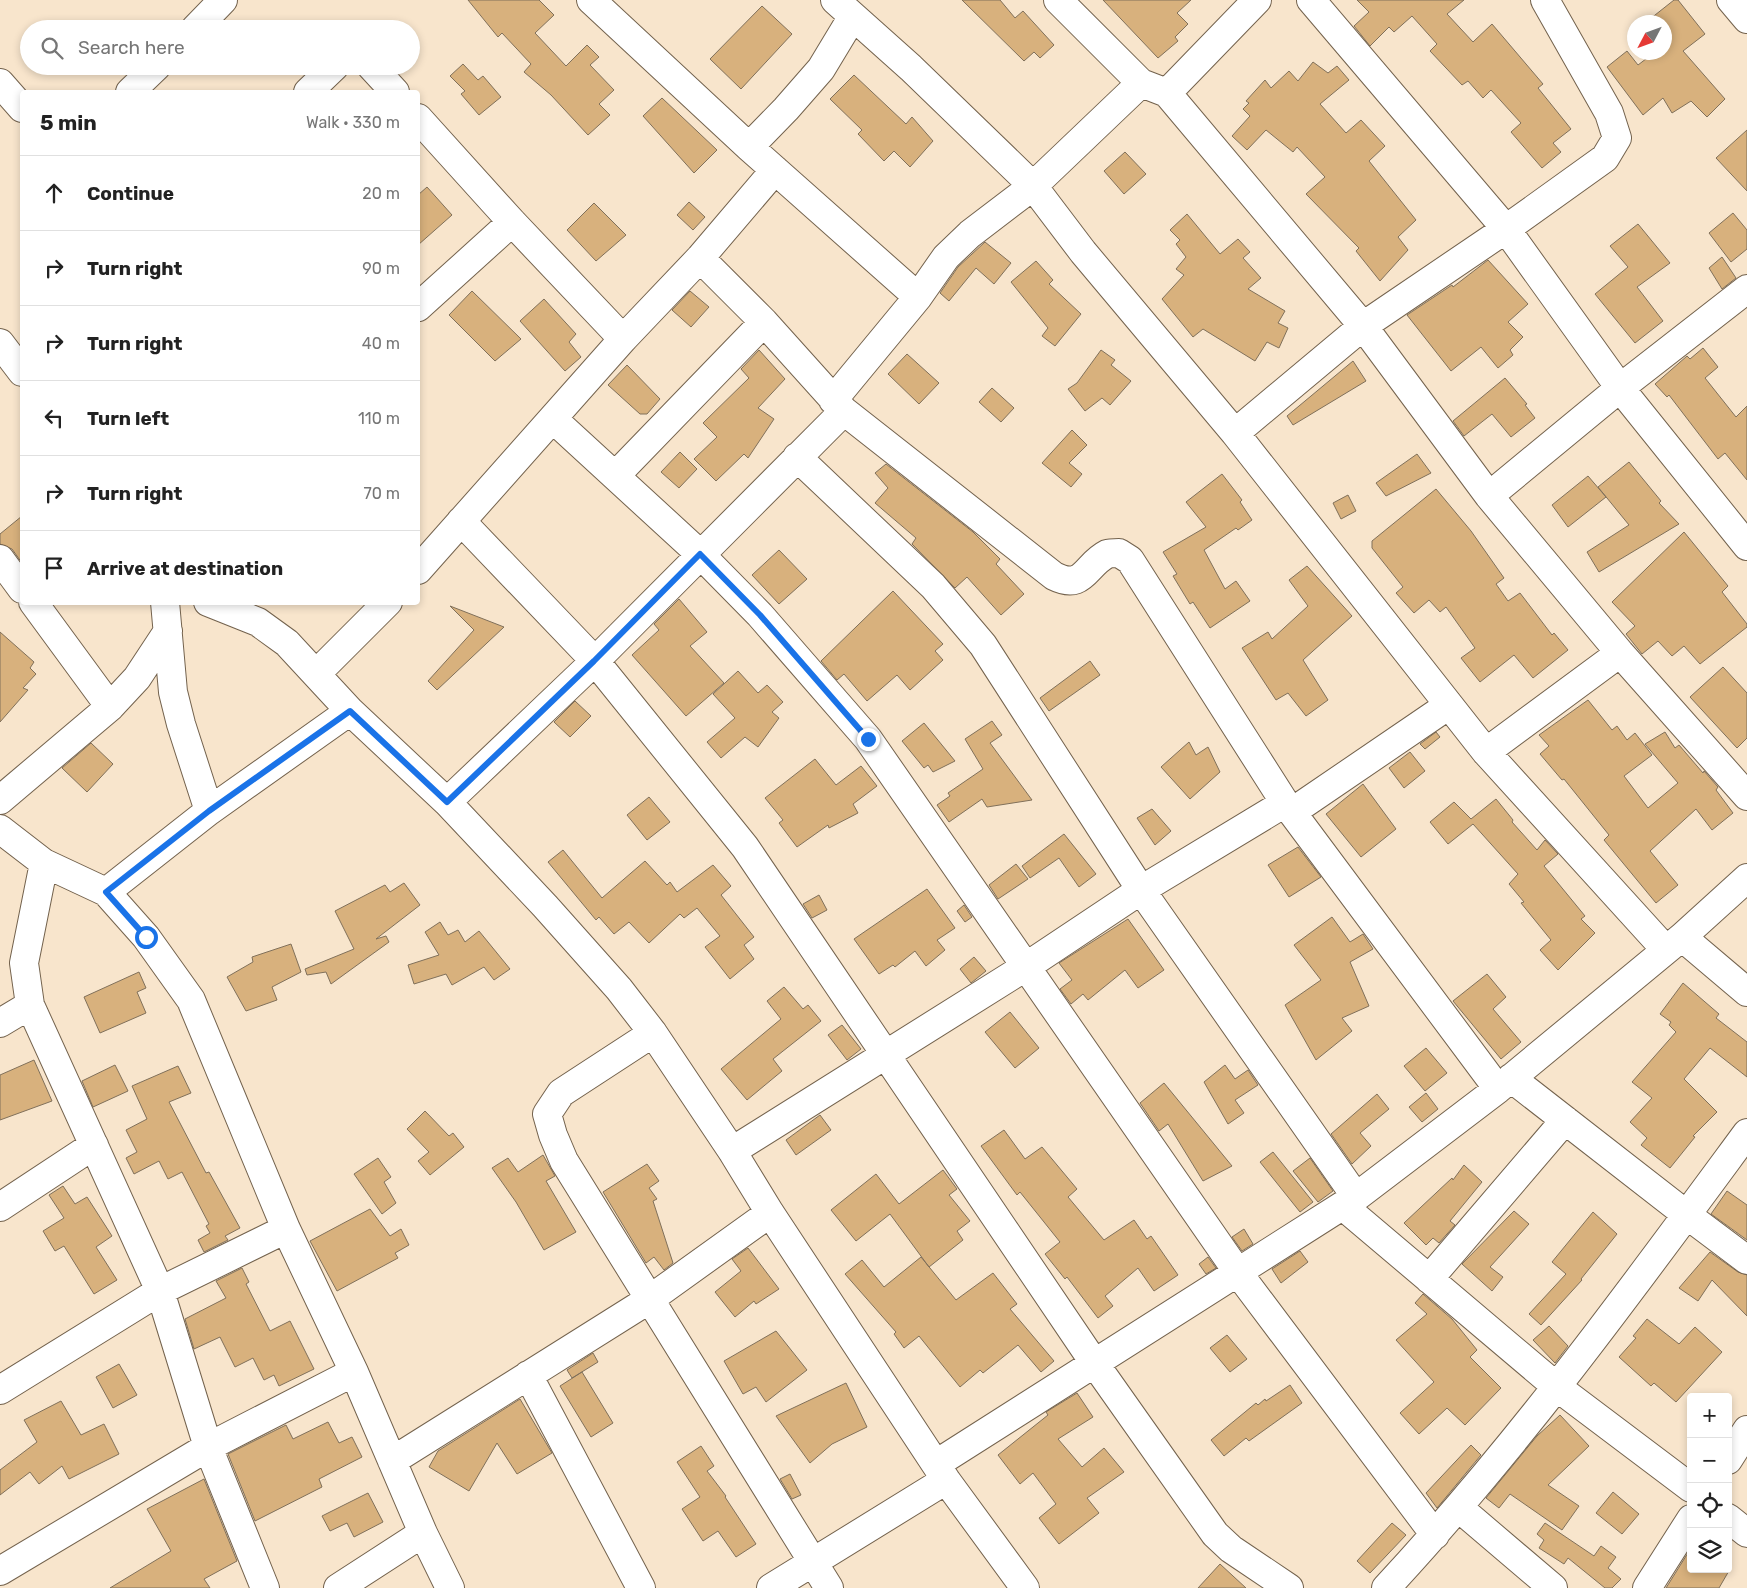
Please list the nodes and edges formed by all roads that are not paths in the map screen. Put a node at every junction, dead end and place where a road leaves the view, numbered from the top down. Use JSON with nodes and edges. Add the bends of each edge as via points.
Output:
{"nodes":[{"id":1,"x":223,"y":0,"type":"edge"},
{"id":2,"x":592,"y":0,"type":"edge"},
{"id":3,"x":1058,"y":0,"type":"edge"},
{"id":4,"x":1257,"y":0,"type":"edge"},
{"id":5,"x":1311,"y":0,"type":"edge"},
{"id":6,"x":1546,"y":0,"type":"edge"},
{"id":7,"x":1731,"y":0,"type":"edge"},
{"id":8,"x":844,"y":8,"type":"edge"},
{"id":9,"x":1747,"y":19,"type":"edge"},
{"id":10,"x":203,"y":20,"type":"edge"},
{"id":11,"x":148,"y":75,"type":"edge"},
{"id":12,"x":326,"y":75,"type":"edge"},
{"id":13,"x":379,"y":75,"type":"edge"},
{"id":14,"x":0,"y":83,"type":"edge"},
{"id":15,"x":1141,"y":83,"type":"junction"},
{"id":16,"x":132,"y":90,"type":"edge"},
{"id":17,"x":310,"y":90,"type":"edge"},
{"id":18,"x":393,"y":90,"type":"edge"},
{"id":19,"x":1167,"y":93,"type":"junction"},
{"id":20,"x":20,"y":106,"type":"edge"},
{"id":21,"x":420,"y":120,"type":"edge"},
{"id":22,"x":749,"y":147,"type":"junction"},
{"id":23,"x":775,"y":170,"type":"junction"},
{"id":24,"x":1033,"y":186,"type":"junction"},
{"id":25,"x":512,"y":222,"type":"junction"},
{"id":26,"x":1506,"y":229,"type":"junction"},
{"id":27,"x":700,"y":258,"type":"junction"},
{"id":28,"x":1747,"y":289,"type":"edge"},
{"id":29,"x":918,"y":297,"type":"junction"},
{"id":30,"x":420,"y":305,"type":"edge"},
{"id":31,"x":764,"y":322,"type":"junction"},
{"id":32,"x":1363,"y":326,"type":"junction"},
{"id":33,"x":623,"y":339,"type":"junction"},
{"id":34,"x":1620,"y":388,"type":"junction"},
{"id":35,"x":839,"y":405,"type":"junction"},
{"id":36,"x":553,"y":419,"type":"junction"},
{"id":37,"x":1235,"y":433,"type":"junction"},
{"id":38,"x":797,"y":457,"type":"junction"},
{"id":39,"x":616,"y":475,"type":"junction"},
{"id":40,"x":1489,"y":496,"type":"junction"},
{"id":41,"x":461,"y":522,"type":"junction"},
{"id":42,"x":1747,"y":546,"type":"edge"},
{"id":43,"x":700,"y":554,"type":"junction"},
{"id":44,"x":0,"y":559,"type":"edge"},
{"id":45,"x":420,"y":568,"type":"edge"},
{"id":46,"x":20,"y":586,"type":"edge"},
{"id":47,"x":35,"y":605,"type":"edge"},
{"id":48,"x":165,"y":605,"type":"edge"},
{"id":49,"x":216,"y":605,"type":"edge"},
{"id":50,"x":385,"y":605,"type":"edge"},
{"id":51,"x":168,"y":631,"type":"junction"},
{"id":52,"x":1620,"y":653,"type":"junction"},
{"id":53,"x":594,"y":661,"type":"junction"},
{"id":54,"x":316,"y":673,"type":"junction"},
{"id":55,"x":1450,"y":705,"type":"junction"},
{"id":56,"x":110,"y":707,"type":"junction"},
{"id":57,"x":350,"y":711,"type":"junction"},
{"id":58,"x":1486,"y":752,"type":"junction"},
{"id":59,"x":1747,"y":796,"type":"edge"},
{"id":60,"x":0,"y":800,"type":"edge"},
{"id":61,"x":447,"y":802,"type":"junction"},
{"id":62,"x":1288,"y":807,"type":"junction"},
{"id":63,"x":209,"y":811,"type":"junction"},
{"id":64,"x":0,"y":829,"type":"edge"},
{"id":65,"x":44,"y":863,"type":"junction"},
{"id":66,"x":1747,"y":878,"type":"edge"},
{"id":67,"x":1141,"y":890,"type":"junction"},
{"id":68,"x":106,"y":892,"type":"junction"},
{"id":69,"x":1674,"y":944,"type":"junction"},
{"id":70,"x":1027,"y":966,"type":"junction"},
{"id":71,"x":1747,"y":992,"type":"edge"},
{"id":72,"x":30,"y":1005,"type":"junction"},
{"id":73,"x":0,"y":1023,"type":"edge"},
{"id":74,"x":652,"y":1033,"type":"junction"},
{"id":75,"x":886,"y":1055,"type":"junction"},
{"id":76,"x":1505,"y":1083,"type":"junction"},
{"id":77,"x":1564,"y":1120,"type":"junction"},
{"id":78,"x":1747,"y":1133,"type":"edge"},
{"id":79,"x":94,"y":1145,"type":"junction"},
{"id":80,"x":732,"y":1151,"type":"junction"},
{"id":81,"x":1350,"y":1202,"type":"junction"},
{"id":82,"x":0,"y":1207,"type":"edge"},
{"id":83,"x":770,"y":1213,"type":"junction"},
{"id":84,"x":1686,"y":1216,"type":"junction"},
{"id":85,"x":286,"y":1229,"type":"junction"},
{"id":86,"x":1747,"y":1260,"type":"edge"},
{"id":87,"x":1239,"y":1274,"type":"junction"},
{"id":88,"x":1429,"y":1279,"type":"junction"},
{"id":89,"x":160,"y":1291,"type":"junction"},
{"id":90,"x":650,"y":1299,"type":"junction"},
{"id":91,"x":1095,"y":1364,"type":"junction"},
{"id":92,"x":354,"y":1372,"type":"junction"},
{"id":93,"x":528,"y":1375,"type":"junction"},
{"id":94,"x":1557,"y":1387,"type":"junction"},
{"id":95,"x":0,"y":1390,"type":"edge"},
{"id":96,"x":1747,"y":1430,"type":"edge"},
{"id":97,"x":208,"y":1447,"type":"junction"},
{"id":98,"x":1732,"y":1454,"type":"edge"},
{"id":99,"x":392,"y":1461,"type":"junction"},
{"id":100,"x":941,"y":1472,"type":"junction"},
{"id":101,"x":1687,"y":1485,"type":"edge"},
{"id":102,"x":1459,"y":1508,"type":"junction"},
{"id":103,"x":1732,"y":1521,"type":"edge"},
{"id":104,"x":1687,"y":1525,"type":"edge"},
{"id":105,"x":423,"y":1533,"type":"junction"},
{"id":106,"x":1747,"y":1533,"type":"edge"},
{"id":107,"x":1435,"y":1535,"type":"junction"},
{"id":108,"x":813,"y":1562,"type":"junction"},
{"id":109,"x":0,"y":1571,"type":"edge"},
{"id":110,"x":264,"y":1588,"type":"edge"},
{"id":111,"x":338,"y":1588,"type":"edge"},
{"id":112,"x":450,"y":1588,"type":"edge"},
{"id":113,"x":641,"y":1588,"type":"edge"},
{"id":114,"x":771,"y":1588,"type":"edge"},
{"id":115,"x":829,"y":1588,"type":"edge"},
{"id":116,"x":1025,"y":1588,"type":"edge"},
{"id":117,"x":1289,"y":1588,"type":"edge"},
{"id":118,"x":1386,"y":1588,"type":"edge"},
{"id":119,"x":1553,"y":1588,"type":"edge"},
{"id":120,"x":1647,"y":1588,"type":"edge"}],
"edges":[{"from":1,"to":10,"type":"street"},
{"from":2,"to":22,"type":"street"},
{"from":3,"to":15,"type":"street"},
{"from":4,"to":19,"type":"street"},
{"from":5,"to":26,"type":"street"},
{"from":6,"to":26,"type":"street","via":[[1610,113],[1617,138],[1605,158]]},
{"from":7,"to":9,"type":"street"},
{"from":8,"to":22,"type":"street","via":[[821,69]]},
{"from":8,"to":24,"type":"street"},
{"from":11,"to":16,"type":"street"},
{"from":12,"to":17,"type":"street"},
{"from":13,"to":18,"type":"street"},
{"from":14,"to":20,"type":"street"},
{"from":15,"to":19,"type":"street"},
{"from":15,"to":24,"type":"street"},
{"from":19,"to":32,"type":"street"},
{"from":21,"to":25,"type":"street"},
{"from":22,"to":23,"type":"street"},
{"from":23,"to":27,"type":"street"},
{"from":23,"to":29,"type":"street"},
{"from":24,"to":29,"type":"street","via":[[970,234],[946,257]]},
{"from":24,"to":37,"type":"street","via":[[1083,252]]},
{"from":25,"to":30,"type":"street"},
{"from":25,"to":33,"type":"street"},
{"from":26,"to":32,"type":"street"},
{"from":26,"to":34,"type":"street"},
{"from":27,"to":31,"type":"street"},
{"from":27,"to":33,"type":"street"},
{"from":28,"to":34,"type":"street"},
{"from":29,"to":35,"type":"street"},
{"from":31,"to":35,"type":"street"},
{"from":31,"to":39,"type":"street"},
{"from":32,"to":37,"type":"street"},
{"from":32,"to":40,"type":"street"},
{"from":33,"to":36,"type":"street"},
{"from":34,"to":40,"type":"street"},
{"from":34,"to":42,"type":"street"},
{"from":35,"to":38,"type":"street"},
{"from":35,"to":62,"type":"street","via":[[1054,576],[1066,582],[1078,580],[1107,554],[1119,553],[1130,560]]},
{"from":36,"to":39,"type":"street"},
{"from":36,"to":41,"type":"street"},
{"from":37,"to":55,"type":"street"},
{"from":38,"to":43,"type":"street"},
{"from":38,"to":67,"type":"street","via":[[933,586],[983,645]]},
{"from":39,"to":43,"type":"street"},
{"from":40,"to":52,"type":"street"},
{"from":41,"to":45,"type":"street"},
{"from":41,"to":53,"type":"street"},
{"from":43,"to":53,"type":"street"},
{"from":43,"to":70,"type":"street","via":[[760,615],[868,739]]},
{"from":44,"to":46,"type":"street"},
{"from":47,"to":56,"type":"street"},
{"from":48,"to":51,"type":"street"},
{"from":49,"to":54,"type":"street","via":[[258,622],[287,643]]},
{"from":50,"to":54,"type":"street"},
{"from":51,"to":56,"type":"street","via":[[137,678]]},
{"from":51,"to":63,"type":"street","via":[[173,692]]},
{"from":52,"to":58,"type":"street"},
{"from":52,"to":59,"type":"street"},
{"from":53,"to":61,"type":"street"},
{"from":53,"to":75,"type":"street","via":[[745,847]]},
{"from":54,"to":57,"type":"street"},
{"from":55,"to":58,"type":"street"},
{"from":55,"to":62,"type":"street"},
{"from":56,"to":60,"type":"street"},
{"from":57,"to":61,"type":"street"},
{"from":57,"to":63,"type":"street"},
{"from":58,"to":69,"type":"street"},
{"from":61,"to":74,"type":"street","via":[[588,954]]},
{"from":62,"to":67,"type":"street"},
{"from":62,"to":76,"type":"street"},
{"from":63,"to":68,"type":"street"},
{"from":64,"to":65,"type":"street"},
{"from":65,"to":68,"type":"street"},
{"from":65,"to":72,"type":"street","via":[[24,963]]},
{"from":66,"to":69,"type":"street"},
{"from":67,"to":70,"type":"street"},
{"from":67,"to":81,"type":"street"},
{"from":68,"to":85,"type":"street","via":[[146,937],[191,1000]]},
{"from":69,"to":71,"type":"street"},
{"from":69,"to":76,"type":"street"},
{"from":70,"to":75,"type":"street"},
{"from":70,"to":87,"type":"street"},
{"from":72,"to":73,"type":"street"},
{"from":72,"to":79,"type":"street"},
{"from":74,"to":80,"type":"street"},
{"from":74,"to":90,"type":"street","via":[[560,1093],[548,1114],[564,1161]]},
{"from":75,"to":80,"type":"street"},
{"from":75,"to":91,"type":"street"},
{"from":76,"to":77,"type":"street"},
{"from":76,"to":81,"type":"street"},
{"from":77,"to":84,"type":"street"},
{"from":77,"to":88,"type":"street"},
{"from":78,"to":84,"type":"street"},
{"from":79,"to":82,"type":"street"},
{"from":79,"to":89,"type":"street"},
{"from":80,"to":83,"type":"street"},
{"from":81,"to":87,"type":"street"},
{"from":81,"to":88,"type":"street"},
{"from":83,"to":90,"type":"street"},
{"from":83,"to":100,"type":"street"},
{"from":84,"to":86,"type":"street"},
{"from":84,"to":94,"type":"street"},
{"from":85,"to":89,"type":"street"},
{"from":85,"to":92,"type":"street"},
{"from":87,"to":91,"type":"street"},
{"from":87,"to":107,"type":"street"},
{"from":88,"to":94,"type":"street"},
{"from":89,"to":95,"type":"street"},
{"from":89,"to":97,"type":"street"},
{"from":90,"to":93,"type":"street"},
{"from":90,"to":108,"type":"street"},
{"from":91,"to":100,"type":"street"},
{"from":91,"to":117,"type":"street","via":[[1215,1534],[1231,1549]]},
{"from":92,"to":97,"type":"street"},
{"from":92,"to":99,"type":"street"},
{"from":93,"to":99,"type":"street"},
{"from":93,"to":113,"type":"street"},
{"from":94,"to":101,"type":"street"},
{"from":94,"to":102,"type":"street"},
{"from":96,"to":98,"type":"street"},
{"from":97,"to":109,"type":"street"},
{"from":97,"to":110,"type":"street"},
{"from":99,"to":105,"type":"street"},
{"from":100,"to":108,"type":"street"},
{"from":100,"to":116,"type":"street"},
{"from":102,"to":107,"type":"street"},
{"from":102,"to":119,"type":"street"},
{"from":103,"to":106,"type":"street"},
{"from":104,"to":120,"type":"street"},
{"from":105,"to":111,"type":"street"},
{"from":105,"to":112,"type":"street"},
{"from":107,"to":118,"type":"street"},
{"from":108,"to":114,"type":"street"},
{"from":108,"to":115,"type":"street"}]}
